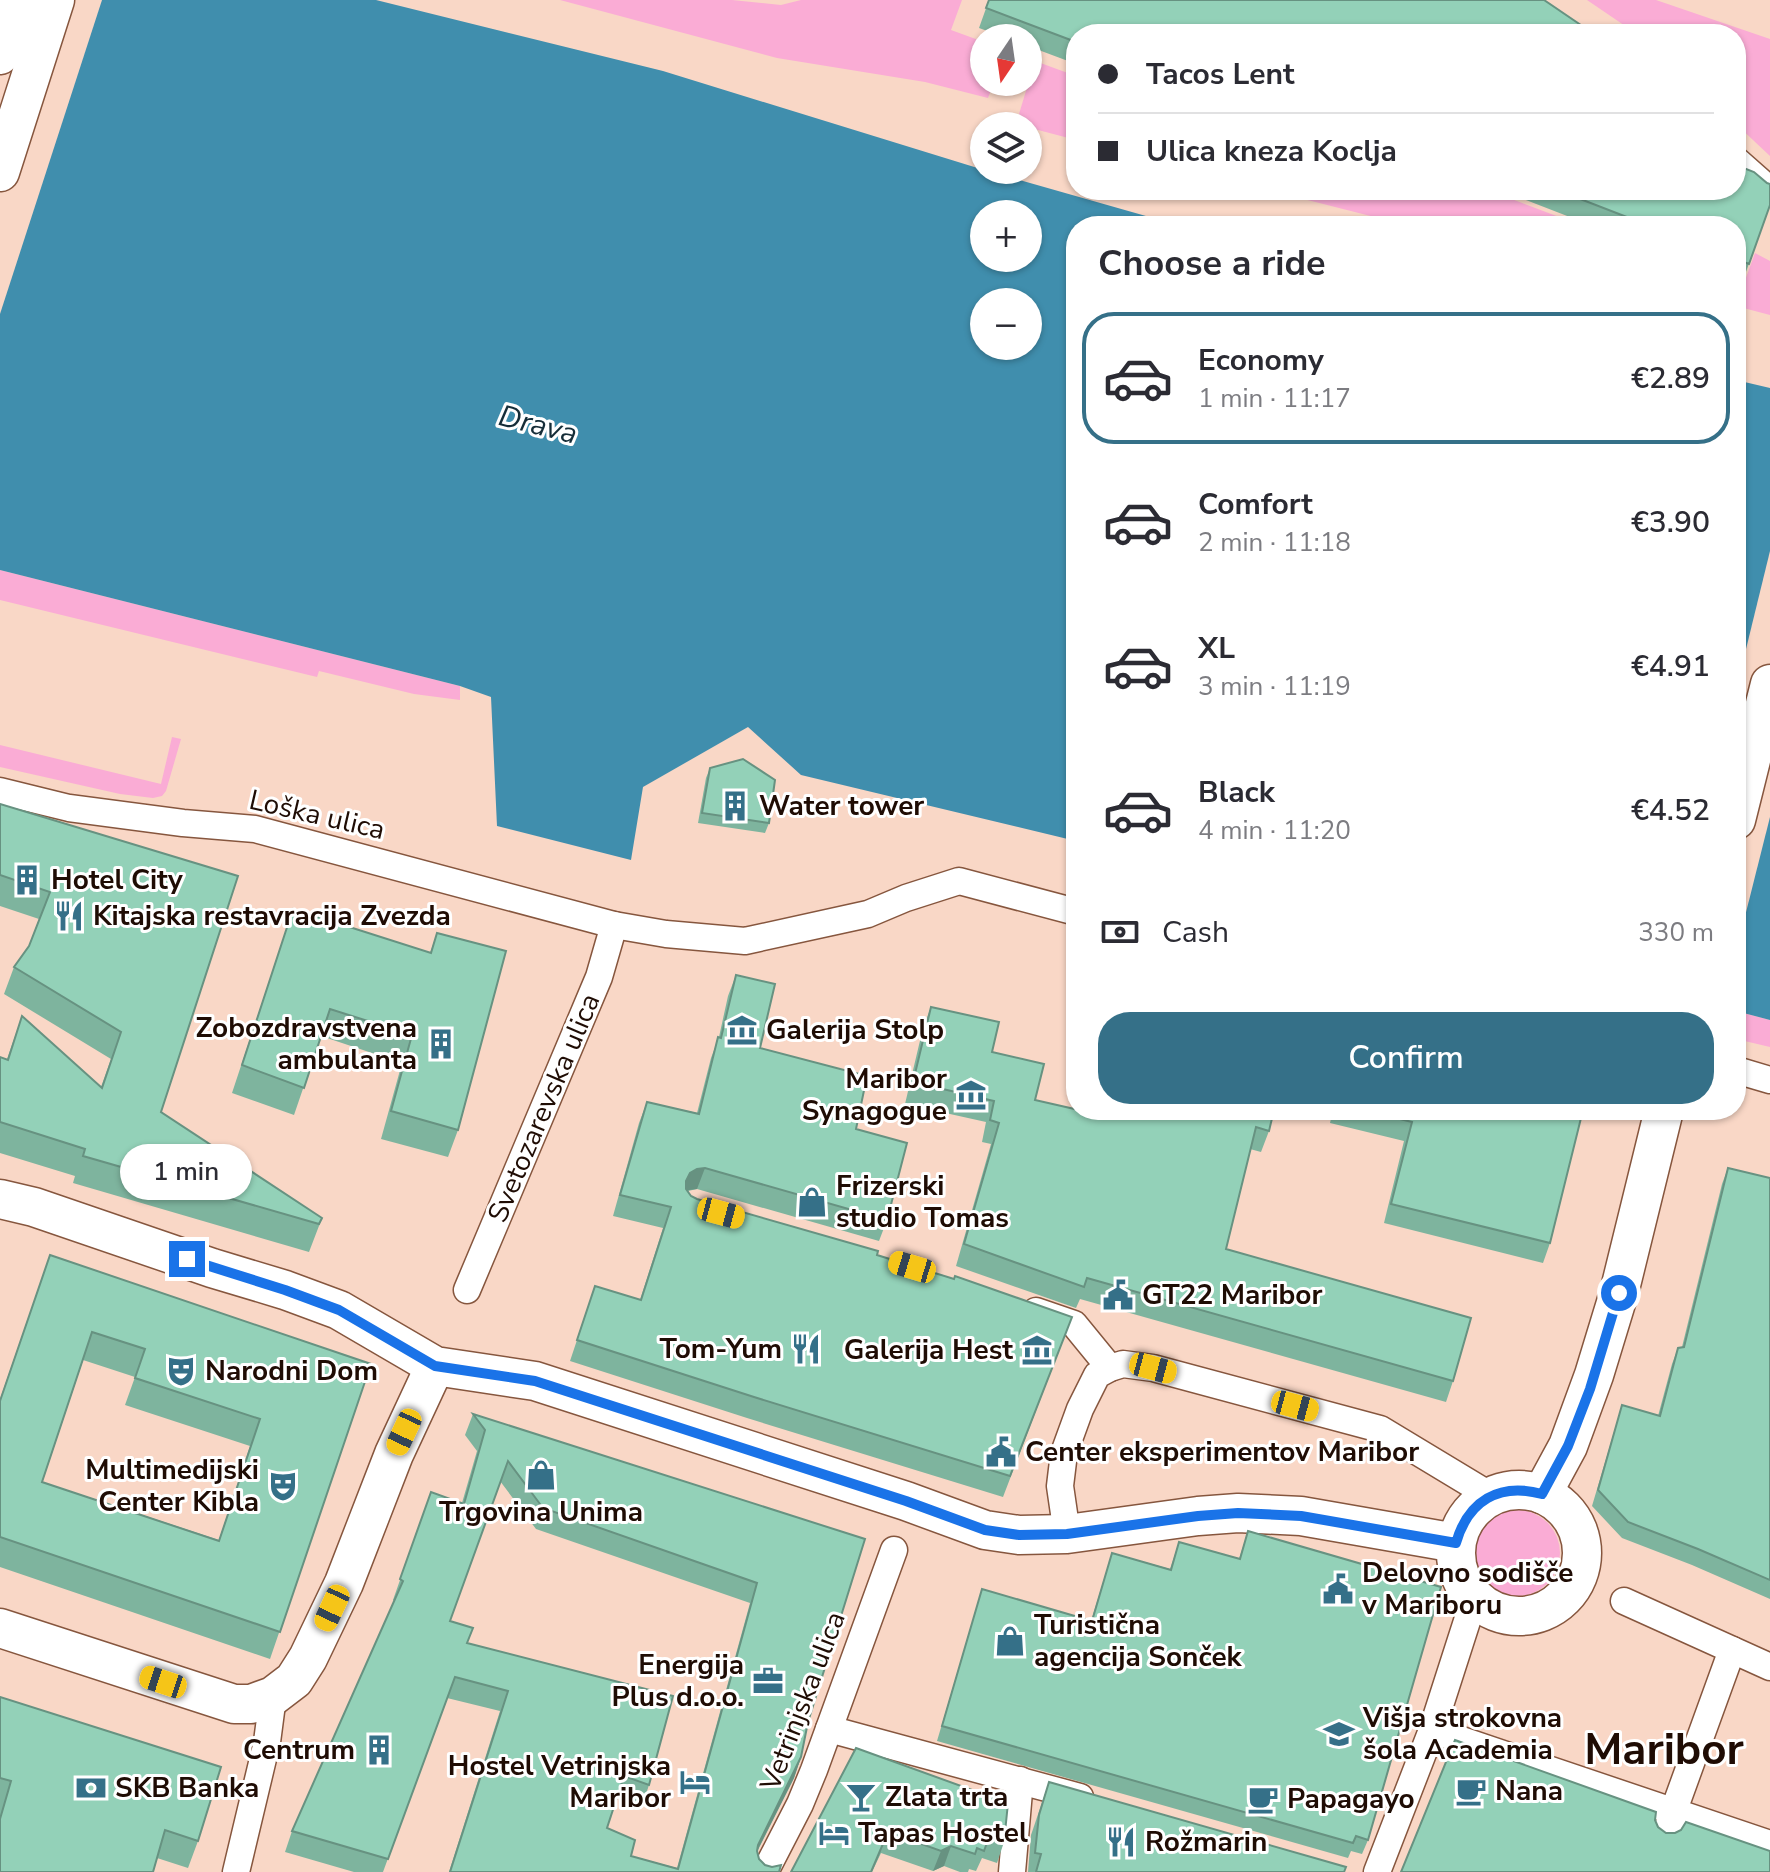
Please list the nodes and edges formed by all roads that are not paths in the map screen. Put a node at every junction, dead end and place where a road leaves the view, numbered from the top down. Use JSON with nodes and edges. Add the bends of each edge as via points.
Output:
{"nodes":[{"id":1,"x":18,"y":0,"type":"edge"},
{"id":2,"x":55,"y":0,"type":"edge"},
{"id":3,"x":0,"y":55,"type":"edge"},
{"id":4,"x":1746,"y":169,"type":"edge"},
{"id":5,"x":0,"y":172,"type":"edge"},
{"id":6,"x":1770,"y":190,"type":"edge"},
{"id":7,"x":1770,"y":684,"type":"edge"},
{"id":8,"x":1746,"y":780,"type":"edge"},
{"id":9,"x":0,"y":791,"type":"edge"},
{"id":10,"x":1066,"y":909,"type":"edge"},
{"id":11,"x":614,"y":925,"type":"junction"},
{"id":12,"x":1746,"y":1073,"type":"edge"},
{"id":13,"x":1770,"y":1080,"type":"edge"},
{"id":14,"x":1662,"y":1120,"type":"edge"},
{"id":15,"x":0,"y":1199,"type":"edge"},
{"id":16,"x":467,"y":1290,"type":"dead end"},
{"id":17,"x":1015,"y":1303,"type":"edge"},
{"id":18,"x":435,"y":1366,"type":"junction"},
{"id":19,"x":1110,"y":1368,"type":"junction"},
{"id":20,"x":1542,"y":1494,"type":"junction"},
{"id":21,"x":1491,"y":1496,"type":"junction"},
{"id":22,"x":1067,"y":1534,"type":"junction"},
{"id":23,"x":1456,"y":1543,"type":"junction"},
{"id":24,"x":894,"y":1550,"type":"dead end"},
{"id":25,"x":1624,"y":1601,"type":"dead end"},
{"id":26,"x":1468,"y":1618,"type":"dead end"},
{"id":27,"x":0,"y":1628,"type":"edge"},
{"id":28,"x":1732,"y":1650,"type":"junction"},
{"id":29,"x":1770,"y":1667,"type":"edge"},
{"id":30,"x":273,"y":1696,"type":"junction"},
{"id":31,"x":829,"y":1729,"type":"junction"},
{"id":32,"x":1429,"y":1738,"type":"junction"},
{"id":33,"x":1020,"y":1780,"type":"junction"},
{"id":34,"x":1097,"y":1802,"type":"edge"},
{"id":35,"x":1670,"y":1821,"type":"junction"},
{"id":36,"x":1770,"y":1844,"type":"edge"},
{"id":37,"x":238,"y":1864,"type":"edge"},
{"id":38,"x":765,"y":1872,"type":"edge"},
{"id":39,"x":1012,"y":1872,"type":"edge"},
{"id":40,"x":1377,"y":1872,"type":"edge"}],
"edges":[{"from":1,"to":3,"type":"street"},
{"from":2,"to":5,"type":"street"},
{"from":4,"to":6,"type":"street"},
{"from":7,"to":8,"type":"street"},
{"from":9,"to":11,"type":"street","name":"Loška ulica","via":[[69,808],[255,829]]},
{"from":10,"to":11,"type":"street","name":"Loška ulica","via":[[959,881],[868,914],[745,941]]},
{"from":11,"to":16,"type":"street","name":"Svetozarevska ulica","via":[[599,977]]},
{"from":12,"to":13,"type":"street"},
{"from":14,"to":20,"type":"street","via":[[1594,1375],[1568,1446]]},
{"from":15,"to":18,"type":"street","via":[[339,1310]]},
{"from":17,"to":19,"type":"street","via":[[1074,1324]]},
{"from":18,"to":22,"type":"street","via":[[535,1381],[985,1530]]},
{"from":18,"to":30,"type":"street","via":[[308,1658],[294,1680]]},
{"from":19,"to":21,"type":"street","via":[[1153,1368],[1380,1429]]},
{"from":19,"to":22,"type":"street","via":[[1097,1375],[1064,1453],[1060,1486]]},
{"from":20,"to":21,"type":"street","via":[[1516,1490]]},
{"from":20,"to":23,"type":"street","via":[[1572,1519],[1581,1542],[1576,1580],[1557,1604],[1514,1616],[1486,1607],[1458,1572]]},
{"from":21,"to":23,"type":"street","via":[[1468,1516]]},
{"from":22,"to":23,"type":"street","via":[[1238,1513],[1301,1516]]},
{"from":24,"to":31,"type":"street","name":"Vetrinjska ulica"},
{"from":25,"to":28,"type":"street"},
{"from":26,"to":32,"type":"street"},
{"from":27,"to":30,"type":"street","via":[[234,1704]]},
{"from":28,"to":29,"type":"street"},
{"from":28,"to":35,"type":"street"},
{"from":30,"to":37,"type":"street"},
{"from":31,"to":33,"type":"street"},
{"from":31,"to":38,"type":"street","name":"Vetrinjska ulica","via":[[800,1804]]},
{"from":32,"to":35,"type":"street"},
{"from":32,"to":40,"type":"street"},
{"from":33,"to":34,"type":"street"},
{"from":33,"to":39,"type":"street"},
{"from":35,"to":36,"type":"street"}]}
